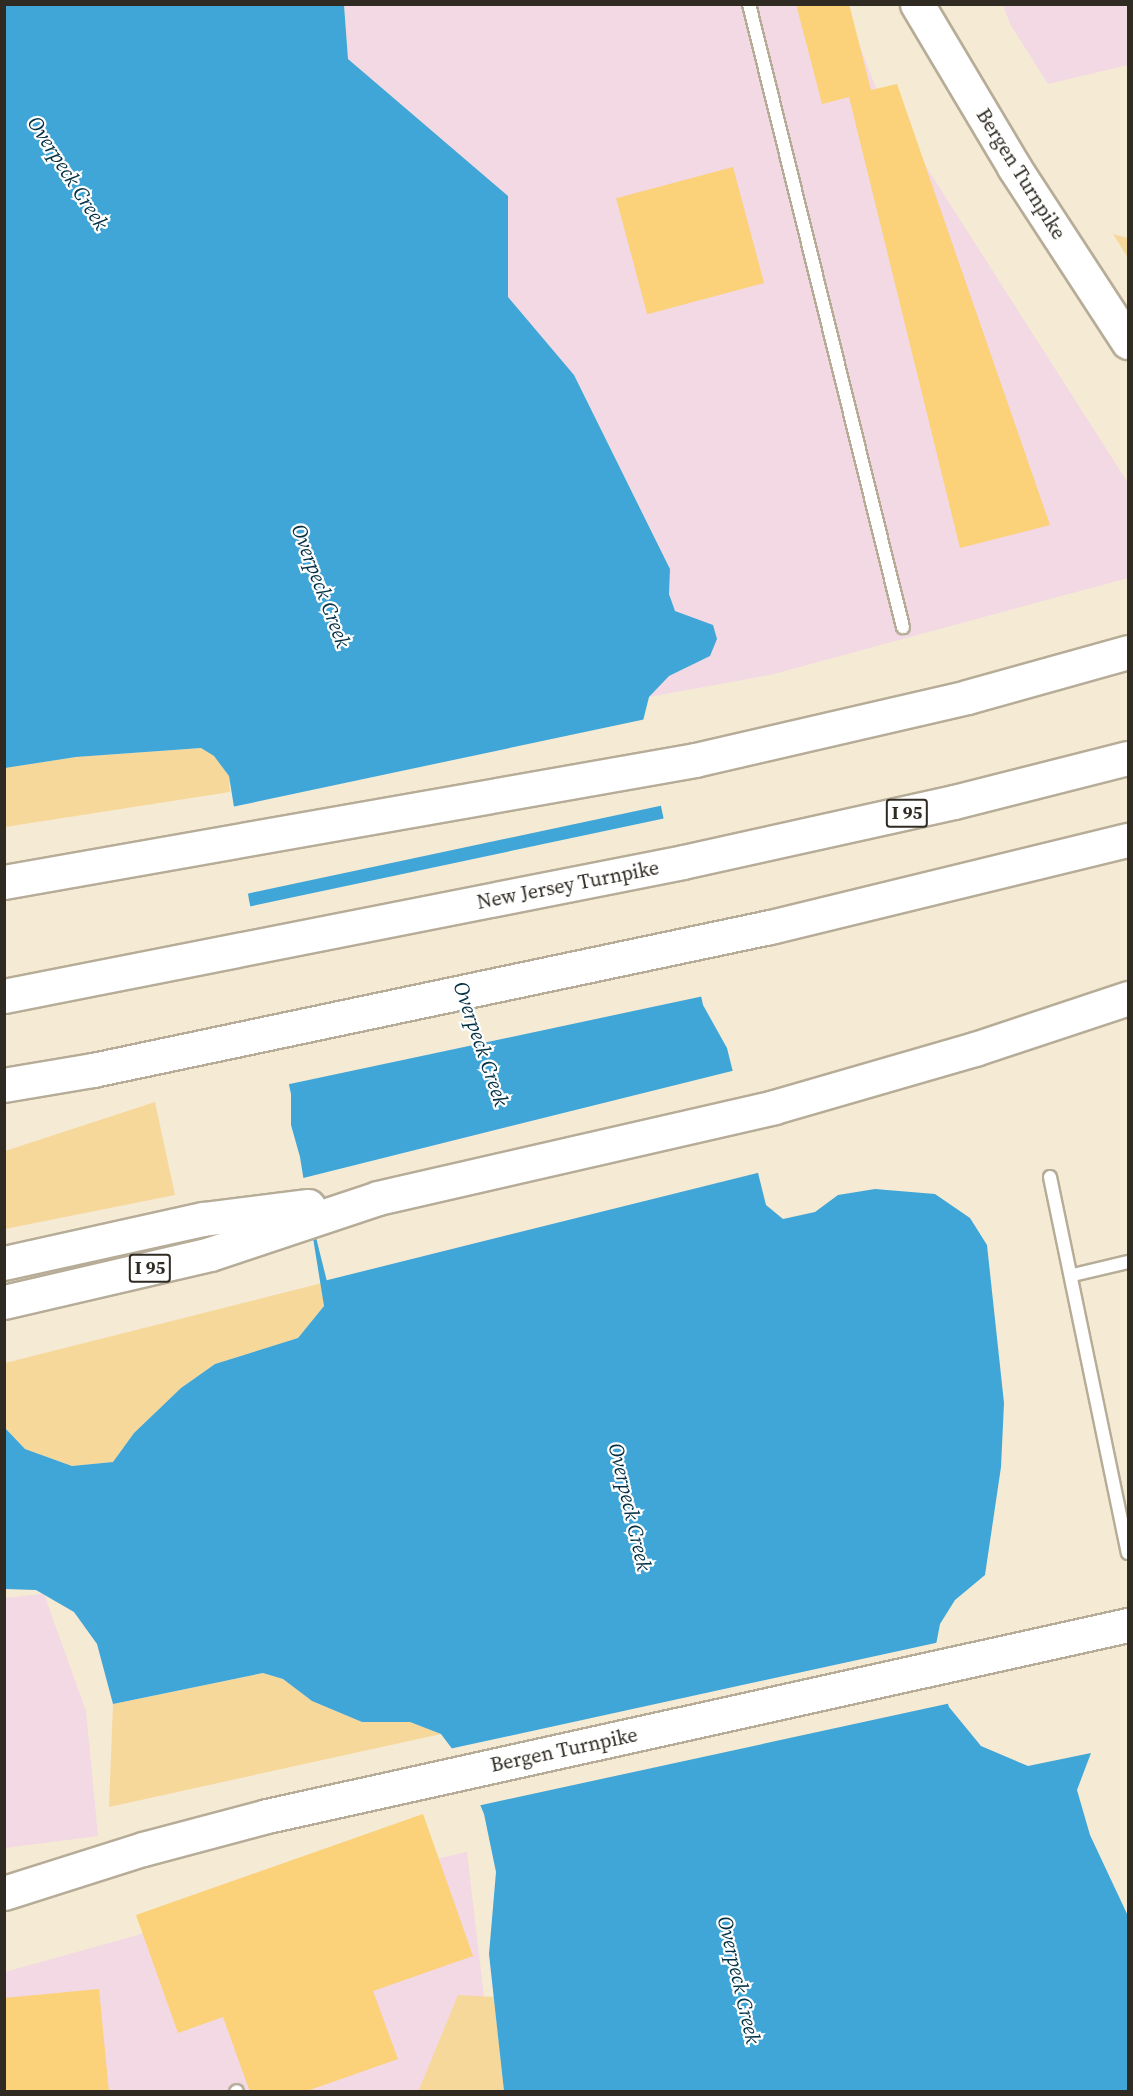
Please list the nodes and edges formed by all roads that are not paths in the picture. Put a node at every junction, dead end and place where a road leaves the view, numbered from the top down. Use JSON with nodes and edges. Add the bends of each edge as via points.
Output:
{"nodes":[{"id":1,"x":749,"y":4,"type":"edge"},
{"id":2,"x":917,"y":4,"type":"edge"},
{"id":3,"x":1128,"y":342,"type":"edge"},
{"id":4,"x":903,"y":627,"type":"dead end"},
{"id":5,"x":1128,"y":652,"type":"edge"},
{"id":6,"x":1128,"y":758,"type":"edge"},
{"id":7,"x":1128,"y":840,"type":"edge"},
{"id":8,"x":4,"y":882,"type":"edge"},
{"id":9,"x":4,"y":996,"type":"edge"},
{"id":10,"x":1128,"y":998,"type":"edge"},
{"id":11,"x":93,"y":1070,"type":"junction"},
{"id":12,"x":4,"y":1084,"type":"edge"},
{"id":13,"x":4,"y":1096,"type":"edge"},
{"id":14,"x":1050,"y":1177,"type":"dead end"},
{"id":15,"x":291,"y":1218,"type":"junction"},
{"id":16,"x":1128,"y":1262,"type":"edge"},
{"id":17,"x":4,"y":1263,"type":"edge"},
{"id":18,"x":1073,"y":1275,"type":"junction"},
{"id":19,"x":4,"y":1302,"type":"edge"},
{"id":20,"x":1128,"y":1554,"type":"edge"},
{"id":21,"x":1128,"y":1625,"type":"edge"},
{"id":22,"x":4,"y":1893,"type":"edge"}],
"edges":[{"from":1,"to":4,"type":"lane"},
{"from":2,"to":3,"type":"main road","name":"Bergen Turnpike","via":[[1014,167]]},
{"from":5,"to":8,"type":"main road","via":[[967,697],[695,760]]},
{"from":6,"to":9,"type":"main road","name":"New Jersey Turnpike","number":"I 95","via":[[954,802],[683,862]]},
{"from":7,"to":11,"type":"main road","via":[[932,890],[701,942]]},
{"from":10,"to":15,"type":"main road","number":"I 95","via":[[954,1056],[774,1107]]},
{"from":11,"to":12,"type":"main road"},
{"from":11,"to":13,"type":"main road"},
{"from":14,"to":18,"type":"lane"},
{"from":15,"to":17,"type":"main road","number":"I 95","via":[[203,1219]]},
{"from":15,"to":19,"type":"main road","number":"I 95","via":[[210,1254]]},
{"from":16,"to":18,"type":"lane"},
{"from":18,"to":20,"type":"lane"},
{"from":21,"to":22,"type":"main road","name":"Bergen Turnpike","via":[[184,1838]]}]}
